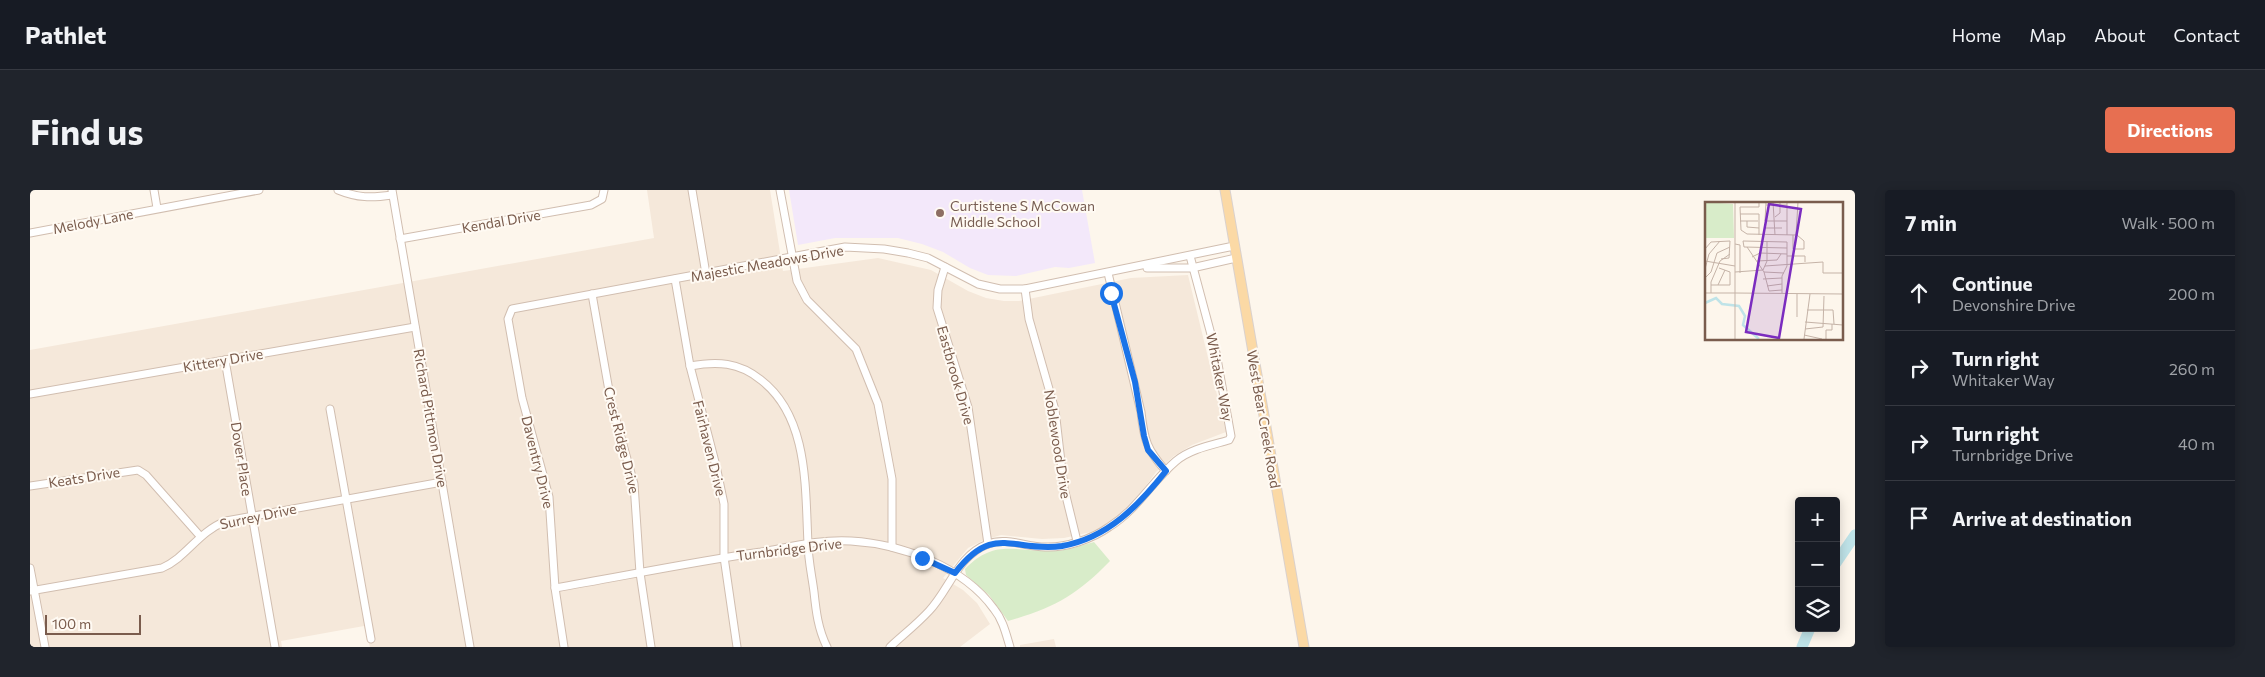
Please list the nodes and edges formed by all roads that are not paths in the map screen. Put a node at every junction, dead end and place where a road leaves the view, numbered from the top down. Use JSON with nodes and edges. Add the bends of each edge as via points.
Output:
{"nodes":[{"id":1,"x":154,"y":190,"type":"edge"},
{"id":2,"x":259,"y":190,"type":"edge"},
{"id":3,"x":338,"y":190,"type":"edge"},
{"id":4,"x":604,"y":190,"type":"edge"},
{"id":5,"x":692,"y":190,"type":"edge"},
{"id":6,"x":780,"y":190,"type":"edge"},
{"id":7,"x":1225,"y":190,"type":"edge"},
{"id":8,"x":392,"y":192,"type":"edge"},
{"id":9,"x":157,"y":208,"type":"junction"},
{"id":10,"x":30,"y":233,"type":"edge"},
{"id":11,"x":400,"y":239,"type":"junction"},
{"id":12,"x":1234,"y":246,"type":"junction"},
{"id":13,"x":1190,"y":256,"type":"junction"},
{"id":14,"x":792,"y":258,"type":"junction"},
{"id":15,"x":1236,"y":258,"type":"junction"},
{"id":16,"x":945,"y":267,"type":"junction"},
{"id":17,"x":1134,"y":268,"type":"junction"},
{"id":18,"x":1192,"y":268,"type":"junction"},
{"id":19,"x":1108,"y":273,"type":"junction"},
{"id":20,"x":706,"y":274,"type":"junction"},
{"id":21,"x":675,"y":279,"type":"junction"},
{"id":22,"x":1025,"y":289,"type":"junction"},
{"id":23,"x":592,"y":294,"type":"junction"},
{"id":24,"x":512,"y":309,"type":"joint"},
{"id":25,"x":415,"y":328,"type":"junction"},
{"id":26,"x":225,"y":360,"type":"junction"},
{"id":27,"x":690,"y":366,"type":"junction"},
{"id":28,"x":30,"y":394,"type":"edge"},
{"id":29,"x":330,"y":409,"type":"dead end"},
{"id":30,"x":1166,"y":471,"type":"junction"},
{"id":31,"x":442,"y":482,"type":"junction"},
{"id":32,"x":30,"y":486,"type":"edge"},
{"id":33,"x":346,"y":499,"type":"junction"},
{"id":34,"x":251,"y":516,"type":"junction"},
{"id":35,"x":200,"y":536,"type":"junction"},
{"id":36,"x":1077,"y":542,"type":"junction"},
{"id":37,"x":808,"y":544,"type":"junction"},
{"id":38,"x":988,"y":544,"type":"junction"},
{"id":39,"x":892,"y":547,"type":"junction"},
{"id":40,"x":724,"y":558,"type":"junction"},
{"id":41,"x":30,"y":568,"type":"edge"},
{"id":42,"x":640,"y":573,"type":"junction"},
{"id":43,"x":955,"y":573,"type":"junction"},
{"id":44,"x":555,"y":588,"type":"junction"},
{"id":45,"x":32,"y":590,"type":"edge"},
{"id":46,"x":371,"y":639,"type":"dead end"},
{"id":47,"x":45,"y":647,"type":"edge"},
{"id":48,"x":275,"y":647,"type":"edge"},
{"id":49,"x":470,"y":647,"type":"edge"},
{"id":50,"x":564,"y":647,"type":"edge"},
{"id":51,"x":650,"y":647,"type":"edge"},
{"id":52,"x":737,"y":647,"type":"edge"},
{"id":53,"x":826,"y":647,"type":"edge"},
{"id":54,"x":890,"y":647,"type":"edge"},
{"id":55,"x":1010,"y":647,"type":"edge"},
{"id":56,"x":1304,"y":647,"type":"edge"}],
"edges":[{"from":1,"to":9,"type":"street"},
{"from":2,"to":9,"type":"street","name":"Melody Lane"},
{"from":3,"to":8,"type":"street","via":[[368,198]]},
{"from":4,"to":11,"type":"street","name":"Kendal Drive","via":[[602,200],[591,205]]},
{"from":5,"to":20,"type":"street"},
{"from":6,"to":14,"type":"street"},
{"from":7,"to":12,"type":"main road","name":"West Bear Creek Road"},
{"from":8,"to":11,"type":"street","name":"Richard Pittmon Drive"},
{"from":9,"to":10,"type":"street","name":"Melody Lane"},
{"from":11,"to":25,"type":"street","name":"Richard Pittmon Drive"},
{"from":12,"to":13,"type":"street","name":"Majestic Meadows Drive"},
{"from":12,"to":15,"type":"main road","name":"West Bear Creek Road"},
{"from":13,"to":17,"type":"street","name":"Majestic Meadows Drive"},
{"from":13,"to":18,"type":"street","name":"Whitaker Way"},
{"from":14,"to":16,"type":"street","name":"Majestic Meadows Drive","via":[[845,248],[884,249],[928,258]]},
{"from":14,"to":20,"type":"street","name":"Majestic Meadows Drive"},
{"from":14,"to":39,"type":"street","via":[[797,281],[807,300],[856,349],[878,404],[892,479]]},
{"from":15,"to":18,"type":"street","name":"Majestic Meadows Drive"},
{"from":15,"to":56,"type":"main road","name":"West Bear Creek Road"},
{"from":16,"to":22,"type":"street","name":"Majestic Meadows Drive","via":[[989,288]]},
{"from":16,"to":38,"type":"street","name":"Eastbrook Drive","via":[[937,308],[968,408]]},
{"from":17,"to":18,"type":"street","name":"Majestic Meadows Drive"},
{"from":17,"to":19,"type":"street","name":"Majestic Meadows Drive"},
{"from":18,"to":30,"type":"street","name":"Whitaker Way","via":[[1216,353],[1231,436],[1229,440],[1178,459]]},
{"from":19,"to":22,"type":"street","name":"Majestic Meadows Drive"},
{"from":19,"to":30,"type":"street","via":[[1148,450]]},
{"from":20,"to":21,"type":"street","name":"Majestic Meadows Drive"},
{"from":21,"to":23,"type":"street","name":"Majestic Meadows Drive"},
{"from":21,"to":27,"type":"street","name":"Fairhaven Drive"},
{"from":22,"to":36,"type":"street","name":"Noblewood Drive","via":[[1029,319],[1055,410],[1064,488]]},
{"from":23,"to":24,"type":"street","name":"Majestic Meadows Drive"},
{"from":23,"to":42,"type":"street","name":"Crest Ridge Drive","via":[[611,402],[634,484]]},
{"from":24,"to":44,"type":"street","name":"Daventry Drive","via":[[508,319],[522,398],[551,511]]},
{"from":25,"to":26,"type":"street","name":"Kittery Drive"},
{"from":25,"to":31,"type":"street","name":"Richard Pittmon Drive"},
{"from":26,"to":28,"type":"street","name":"Kittery Drive"},
{"from":26,"to":34,"type":"street","name":"Dover Place"},
{"from":27,"to":37,"type":"street","via":[[714,363],[738,366],[772,388],[785,404],[795,429],[802,465]]},
{"from":27,"to":40,"type":"street","name":"Fairhaven Drive","via":[[724,504]]},
{"from":29,"to":33,"type":"street"},
{"from":30,"to":36,"type":"street","name":"Whitaker Way","via":[[1125,516],[1094,536]]},
{"from":31,"to":33,"type":"street","name":"Surrey Drive"},
{"from":31,"to":49,"type":"street","name":"Richard Pittmon Drive"},
{"from":32,"to":35,"type":"street","name":"Keats Drive","via":[[138,470]]},
{"from":33,"to":34,"type":"street","name":"Surrey Drive"},
{"from":33,"to":46,"type":"street"},
{"from":34,"to":35,"type":"street","name":"Surrey Drive","via":[[213,526]]},
{"from":34,"to":48,"type":"street","name":"Dover Place"},
{"from":35,"to":45,"type":"street","name":"Surrey Drive","via":[[175,561],[162,568]]},
{"from":36,"to":38,"type":"street","name":"Whitaker Way","via":[[1044,547],[1000,542]]},
{"from":37,"to":39,"type":"street","name":"Turnbridge Drive","via":[[851,541]]},
{"from":37,"to":40,"type":"street","name":"Turnbridge Drive"},
{"from":37,"to":53,"type":"street","via":[[818,623]]},
{"from":38,"to":43,"type":"street","via":[[965,560]]},
{"from":39,"to":43,"type":"street","name":"Turnbridge Drive"},
{"from":40,"to":42,"type":"street","name":"Turnbridge Drive"},
{"from":40,"to":52,"type":"street","name":"Fairhaven Drive"},
{"from":41,"to":45,"type":"street"},
{"from":42,"to":44,"type":"street","name":"Turnbridge Drive"},
{"from":42,"to":51,"type":"street","name":"Crest Ridge Drive"},
{"from":43,"to":54,"type":"street","via":[[930,610]]},
{"from":43,"to":55,"type":"street","name":"Turnbridge Drive","via":[[994,609],[1004,626]]},
{"from":44,"to":50,"type":"street","name":"Daventry Drive"},
{"from":45,"to":47,"type":"street"}]}
